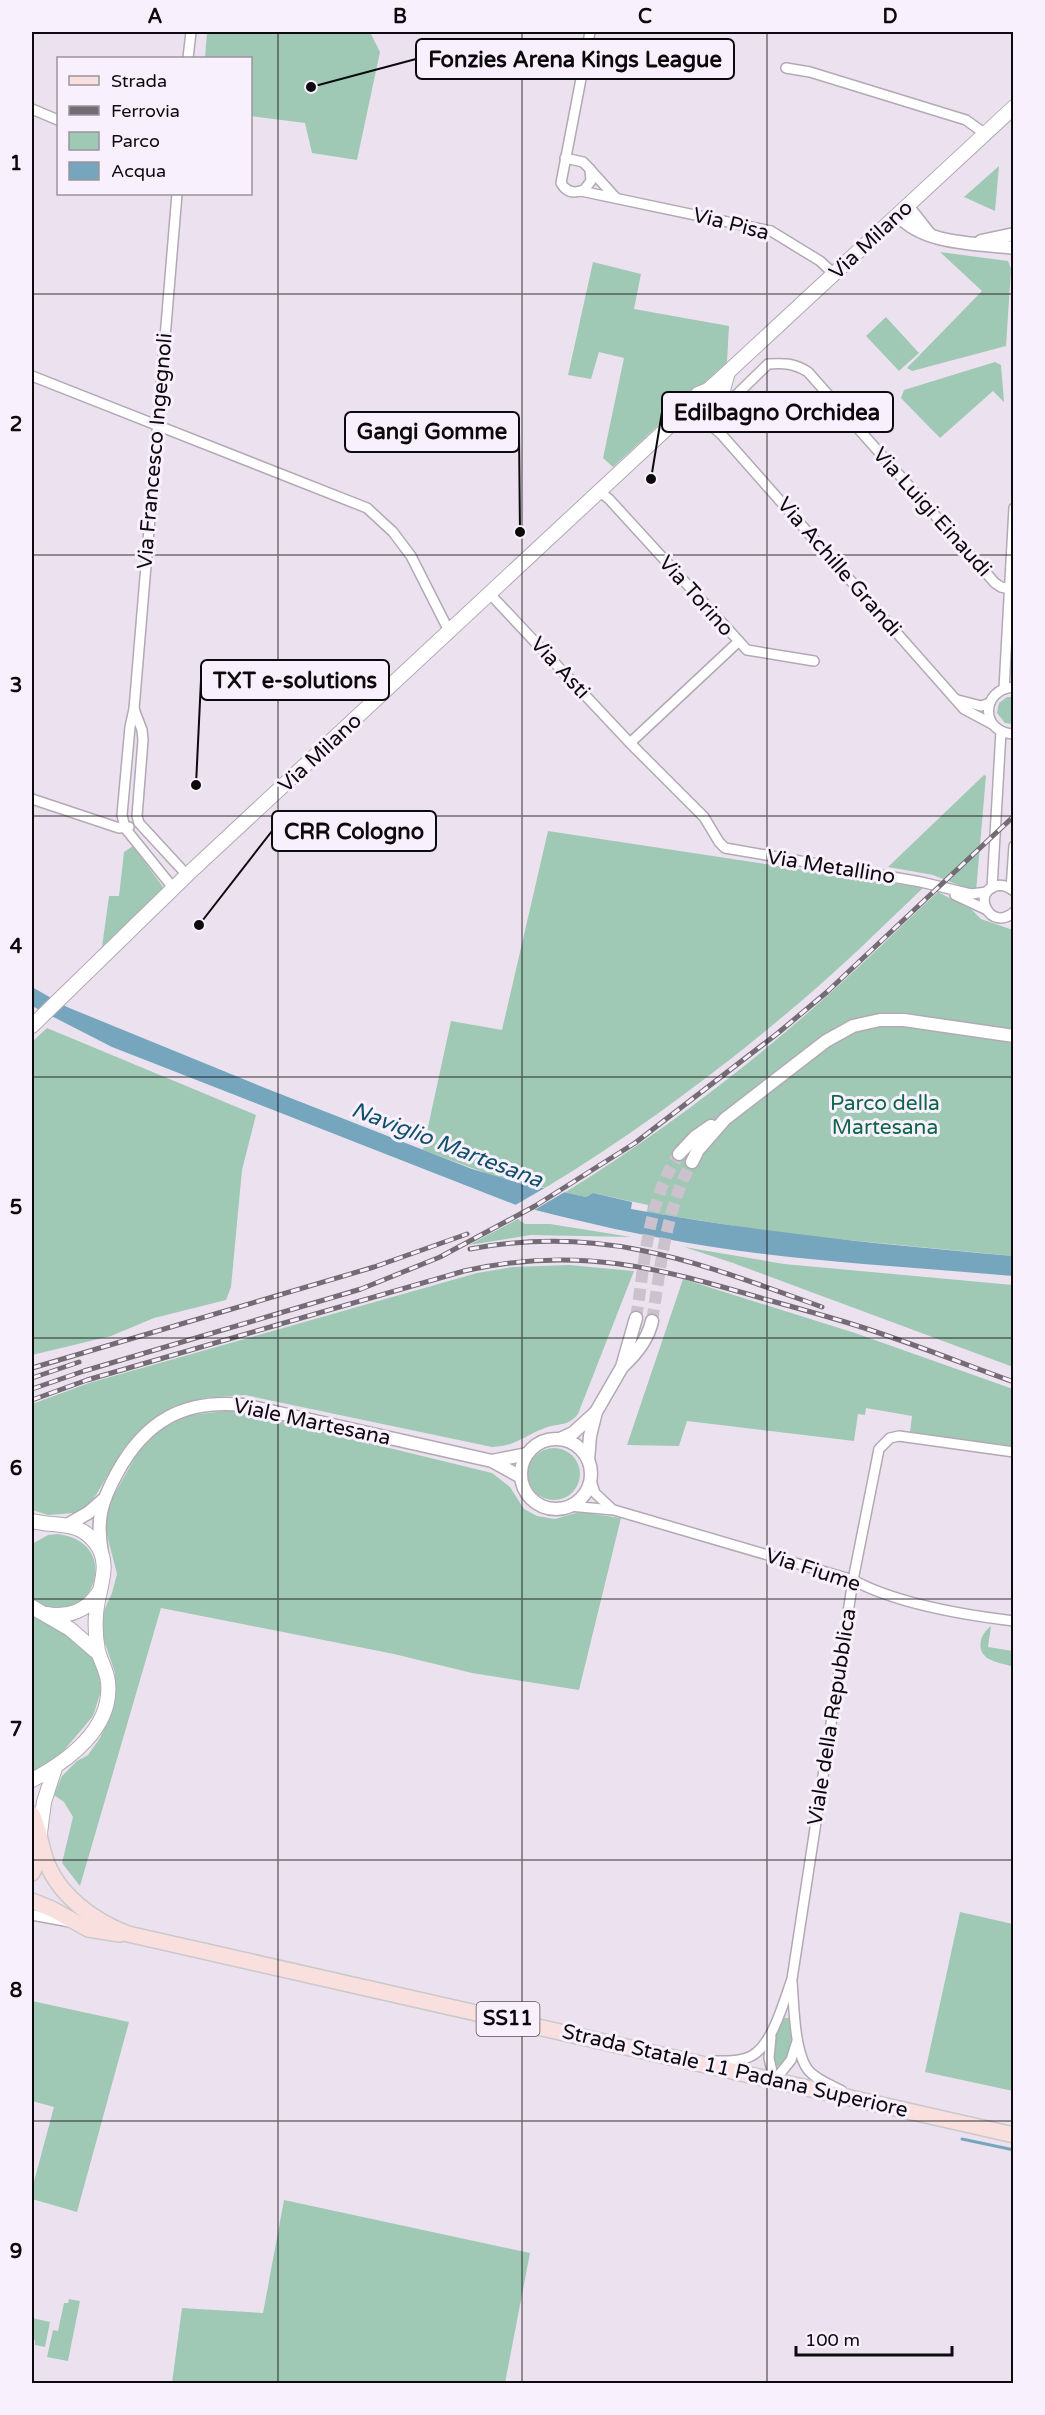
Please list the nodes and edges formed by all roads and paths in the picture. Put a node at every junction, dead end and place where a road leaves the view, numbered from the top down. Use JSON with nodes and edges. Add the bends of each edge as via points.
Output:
{"nodes":[{"id":1,"x":191,"y":32,"type":"edge"},
{"id":2,"x":590,"y":32,"type":"edge"},
{"id":3,"x":188,"y":57,"type":"edge"},
{"id":4,"x":786,"y":68,"type":"dead end"},
{"id":5,"x":1014,"y":107,"type":"edge"},
{"id":6,"x":32,"y":110,"type":"edge"},
{"id":7,"x":57,"y":120,"type":"edge"},
{"id":8,"x":984,"y":133,"type":"junction"},
{"id":9,"x":565,"y":158,"type":"junction"},
{"id":10,"x":590,"y":169,"type":"junction"},
{"id":11,"x":581,"y":191,"type":"junction"},
{"id":12,"x":177,"y":195,"type":"edge"},
{"id":13,"x":616,"y":198,"type":"junction"},
{"id":14,"x":903,"y":210,"type":"junction"},
{"id":15,"x":1014,"y":234,"type":"edge"},
{"id":16,"x":968,"y":242,"type":"junction"},
{"id":17,"x":1014,"y":248,"type":"edge"},
{"id":18,"x":834,"y":274,"type":"junction"},
{"id":19,"x":728,"y":372,"type":"junction"},
{"id":20,"x":32,"y":376,"type":"edge"},
{"id":21,"x":708,"y":390,"type":"junction"},
{"id":22,"x":722,"y":407,"type":"junction"},
{"id":23,"x":698,"y":413,"type":"junction"},
{"id":24,"x":156,"y":426,"type":"junction"},
{"id":25,"x":721,"y":434,"type":"junction"},
{"id":26,"x":600,"y":492,"type":"junction"},
{"id":27,"x":1014,"y":507,"type":"edge"},
{"id":28,"x":1012,"y":554,"type":"edge"},
{"id":29,"x":1011,"y":590,"type":"edge"},
{"id":30,"x":490,"y":594,"type":"junction"},
{"id":31,"x":450,"y":633,"type":"junction"},
{"id":32,"x":738,"y":642,"type":"junction"},
{"id":33,"x":814,"y":661,"type":"dead end"},
{"id":34,"x":1009,"y":688,"type":"edge"},
{"id":35,"x":957,"y":700,"type":"junction"},
{"id":36,"x":990,"y":703,"type":"junction"},
{"id":37,"x":134,"y":709,"type":"junction"},
{"id":38,"x":992,"y":724,"type":"junction"},
{"id":39,"x":1001,"y":731,"type":"junction"},
{"id":40,"x":1014,"y":734,"type":"edge"},
{"id":41,"x":630,"y":743,"type":"junction"},
{"id":42,"x":32,"y":799,"type":"edge"},
{"id":43,"x":139,"y":823,"type":"junction"},
{"id":44,"x":125,"y":828,"type":"junction"},
{"id":45,"x":720,"y":845,"type":"joint"},
{"id":46,"x":1014,"y":846,"type":"edge"},
{"id":47,"x":187,"y":875,"type":"junction"},
{"id":48,"x":942,"y":888,"type":"junction"},
{"id":49,"x":174,"y":889,"type":"junction"},
{"id":50,"x":989,"y":890,"type":"junction"},
{"id":51,"x":1012,"y":890,"type":"edge"},
{"id":52,"x":987,"y":910,"type":"junction"},
{"id":53,"x":1012,"y":915,"type":"edge"},
{"id":54,"x":37,"y":1022,"type":"edge"},
{"id":55,"x":1014,"y":1036,"type":"edge"},
{"id":56,"x":725,"y":1119,"type":"junction"},
{"id":57,"x":680,"y":1154,"type":"tunnel mouth"},
{"id":58,"x":692,"y":1162,"type":"tunnel mouth"},
{"id":59,"x":636,"y":1318,"type":"tunnel mouth"},
{"id":60,"x":652,"y":1321,"type":"tunnel mouth"},
{"id":61,"x":622,"y":1367,"type":"junction"},
{"id":62,"x":596,"y":1412,"type":"junction"},
{"id":63,"x":560,"y":1439,"type":"junction"},
{"id":64,"x":1014,"y":1452,"type":"edge"},
{"id":65,"x":527,"y":1454,"type":"junction"},
{"id":66,"x":588,"y":1460,"type":"junction"},
{"id":67,"x":492,"y":1461,"type":"junction"},
{"id":68,"x":521,"y":1477,"type":"junction"},
{"id":69,"x":590,"y":1478,"type":"junction"},
{"id":70,"x":103,"y":1500,"type":"junction"},
{"id":71,"x":569,"y":1506,"type":"junction"},
{"id":72,"x":614,"y":1510,"type":"junction"},
{"id":73,"x":32,"y":1521,"type":"edge"},
{"id":74,"x":61,"y":1524,"type":"junction"},
{"id":75,"x":32,"y":1533,"type":"edge"},
{"id":76,"x":102,"y":1554,"type":"junction"},
{"id":77,"x":853,"y":1580,"type":"junction"},
{"id":78,"x":101,"y":1588,"type":"junction"},
{"id":79,"x":37,"y":1610,"type":"edge"},
{"id":80,"x":1014,"y":1622,"type":"edge"},
{"id":81,"x":99,"y":1654,"type":"junction"},
{"id":82,"x":55,"y":1768,"type":"junction"},
{"id":83,"x":32,"y":1780,"type":"edge"},
{"id":84,"x":32,"y":1814,"type":"edge"},
{"id":85,"x":40,"y":1837,"type":"junction"},
{"id":86,"x":32,"y":1873,"type":"edge"},
{"id":87,"x":32,"y":1901,"type":"edge"},
{"id":88,"x":32,"y":1915,"type":"edge"},
{"id":89,"x":74,"y":1922,"type":"junction"},
{"id":90,"x":141,"y":1937,"type":"junction"},
{"id":91,"x":792,"y":1979,"type":"junction"},
{"id":92,"x":778,"y":2017,"type":"junction"},
{"id":93,"x":796,"y":2021,"type":"junction"},
{"id":94,"x":772,"y":2032,"type":"junction"},
{"id":95,"x":798,"y":2037,"type":"junction"},
{"id":96,"x":685,"y":2060,"type":"junction"},
{"id":97,"x":774,"y":2080,"type":"junction"},
{"id":98,"x":861,"y":2101,"type":"junction"},
{"id":99,"x":1014,"y":2134,"type":"edge"}],
"edges":[{"from":1,"to":3,"type":"street"},
{"from":2,"to":9,"type":"street","name":"Via Pisa"},
{"from":4,"to":8,"type":"street","via":[[966,120]]},
{"from":5,"to":8,"type":"main road","name":"Via Milano"},
{"from":6,"to":7,"type":"street"},
{"from":8,"to":14,"type":"main road","name":"Via Milano"},
{"from":9,"to":10,"type":"street","via":[[583,162]]},
{"from":9,"to":11,"type":"street","name":"Via Pisa","via":[[561,183],[568,191]]},
{"from":10,"to":11,"type":"street","via":[[591,181]]},
{"from":10,"to":13,"type":"street"},
{"from":11,"to":13,"type":"street","name":"Via Pisa"},
{"from":12,"to":24,"type":"street","name":"Via Francesco Ingegnoli"},
{"from":13,"to":18,"type":"street","name":"Via Pisa","via":[[771,231]]},
{"from":14,"to":16,"type":"street","via":[[931,236]]},
{"from":14,"to":18,"type":"main road","name":"Via Milano"},
{"from":15,"to":16,"type":"street"},
{"from":16,"to":17,"type":"street"},
{"from":18,"to":19,"type":"main road","name":"Via Milano"},
{"from":19,"to":21,"type":"main road","name":"Via Milano"},
{"from":19,"to":22,"type":"main road"},
{"from":20,"to":24,"type":"street"},
{"from":21,"to":22,"type":"main road","via":[[716,392]]},
{"from":21,"to":23,"type":"main road","name":"Via Milano","via":[[698,394]]},
{"from":22,"to":23,"type":"main road","name":"Via Milano","via":[[713,420]]},
{"from":22,"to":25,"type":"street"},
{"from":22,"to":29,"type":"street","name":"Via Luigi Einaudi","via":[[768,364],[790,363],[808,372],[995,583]]},
{"from":23,"to":25,"type":"street","name":"Via Achille Grandi"},
{"from":23,"to":26,"type":"main road","name":"Via Milano","via":[[677,419]]},
{"from":24,"to":31,"type":"street","via":[[367,508],[411,556]]},
{"from":24,"to":37,"type":"street","name":"Via Francesco Ingegnoli"},
{"from":25,"to":35,"type":"street","name":"Via Achille Grandi"},
{"from":26,"to":30,"type":"main road","name":"Via Milano"},
{"from":26,"to":32,"type":"street","name":"Via Torino"},
{"from":27,"to":28,"type":"street"},
{"from":28,"to":29,"type":"street"},
{"from":29,"to":34,"type":"street"},
{"from":30,"to":31,"type":"main road","name":"Via Milano"},
{"from":30,"to":41,"type":"street","name":"Via Asti"},
{"from":31,"to":47,"type":"main road","name":"Via Milano"},
{"from":32,"to":33,"type":"street","name":"Via Torino","via":[[747,651]]},
{"from":32,"to":41,"type":"street"},
{"from":34,"to":36,"type":"street","via":[[994,696]]},
{"from":35,"to":36,"type":"street","via":[[981,706]]},
{"from":35,"to":38,"type":"street","name":"Via Achille Grandi","via":[[970,714]]},
{"from":36,"to":38,"type":"street","via":[[988,714]]},
{"from":37,"to":43,"type":"street","name":"Via Francesco Ingegnoli","via":[[143,740]]},
{"from":37,"to":44,"type":"street","name":"Via Francesco Ingegnoli","via":[[122,815]]},
{"from":38,"to":39,"type":"street","name":"Via Achille Grandi"},
{"from":39,"to":40,"type":"street"},
{"from":39,"to":50,"type":"street"},
{"from":41,"to":45,"type":"street","name":"Via Asti","via":[[704,817]]},
{"from":42,"to":44,"type":"street"},
{"from":43,"to":44,"type":"street"},
{"from":43,"to":47,"type":"street"},
{"from":44,"to":49,"type":"street"},
{"from":45,"to":48,"type":"street","name":"Via Metallino","via":[[732,851]]},
{"from":46,"to":51,"type":"street"},
{"from":47,"to":49,"type":"main road","name":"Via Milano"},
{"from":48,"to":50,"type":"street","name":"Via Metallino","via":[[975,894]]},
{"from":48,"to":52,"type":"street","name":"Via Metallino"},
{"from":49,"to":54,"type":"main road","name":"Via Milano"},
{"from":50,"to":51,"type":"street","name":"Via Metallino","via":[[1002,885]]},
{"from":50,"to":52,"type":"street","via":[[984,901]]},
{"from":52,"to":53,"type":"street","name":"Via Metallino","via":[[994,917]]},
{"from":55,"to":56,"type":"street","via":[[904,1020],[853,1026],[826,1041]]},
{"from":56,"to":57,"type":"street","via":[[695,1137]]},
{"from":56,"to":58,"type":"street"},
{"from":59,"to":61,"type":"street"},
{"from":60,"to":61,"type":"street","via":[[643,1342]]},
{"from":61,"to":62,"type":"street"},
{"from":62,"to":63,"type":"street"},
{"from":62,"to":66,"type":"street"},
{"from":63,"to":65,"type":"street","via":[[545,1441]]},
{"from":63,"to":66,"type":"street","via":[[578,1447]]},
{"from":64,"to":77,"type":"street","name":"Viale della Repubblica","via":[[899,1436],[884,1443],[877,1456]]},
{"from":65,"to":67,"type":"street","name":"Viale Martesana"},
{"from":65,"to":68,"type":"street"},
{"from":66,"to":69,"type":"street"},
{"from":67,"to":68,"type":"street","name":"Viale Martesana"},
{"from":67,"to":70,"type":"street","name":"Viale Martesana","via":[[243,1405],[205,1404],[170,1416],[141,1437]]},
{"from":68,"to":71,"type":"street","via":[[527,1494],[540,1505]]},
{"from":69,"to":71,"type":"street","via":[[583,1495]]},
{"from":69,"to":72,"type":"street","via":[[597,1496]]},
{"from":70,"to":74,"type":"street","name":"Viale Martesana","via":[[88,1513]]},
{"from":70,"to":76,"type":"street","name":"Viale Martesana","via":[[99,1538]]},
{"from":71,"to":72,"type":"street","name":"Via Fiume"},
{"from":72,"to":77,"type":"street","name":"Via Fiume"},
{"from":73,"to":74,"type":"main road"},
{"from":74,"to":75,"type":"main road"},
{"from":74,"to":76,"type":"main road","via":[[89,1535]]},
{"from":76,"to":78,"type":"main road","via":[[105,1570]]},
{"from":77,"to":80,"type":"street","name":"Via Fiume","via":[[934,1607]]},
{"from":77,"to":91,"type":"street","name":"Viale della Repubblica"},
{"from":78,"to":79,"type":"main road","via":[[77,1612],[60,1616]]},
{"from":78,"to":81,"type":"main road","via":[[96,1618]]},
{"from":79,"to":81,"type":"main road","via":[[75,1632]]},
{"from":81,"to":82,"type":"main road","via":[[108,1683],[104,1713],[90,1735]]},
{"from":82,"to":83,"type":"main road"},
{"from":82,"to":85,"type":"main road","via":[[43,1809]]},
{"from":84,"to":85,"type":"main road","name":"Strada Statale 11 Padana Superiore","number":"SS11"},
{"from":85,"to":86,"type":"main road","name":"Strada Statale 11 Padana Superiore","number":"SS11"},
{"from":85,"to":90,"type":"main road","name":"Strada Statale 11 Padana Superiore","number":"SS11","via":[[52,1874],[71,1898],[111,1927]]},
{"from":87,"to":89,"type":"main road","name":"Strada Statale 11 Padana Superiore","number":"SS11"},
{"from":88,"to":89,"type":"street"},
{"from":89,"to":90,"type":"main road","name":"Strada Statale 11 Padana Superiore","number":"SS11","via":[[93,1930]]},
{"from":90,"to":96,"type":"main road","name":"Strada Statale 11 Padana Superiore","number":"SS11"},
{"from":91,"to":92,"type":"street","name":"Viale della Repubblica"},
{"from":91,"to":93,"type":"street","name":"Viale della Repubblica"},
{"from":92,"to":93,"type":"street","via":[[788,2015]]},
{"from":92,"to":94,"type":"street","name":"Viale della Repubblica"},
{"from":93,"to":95,"type":"street","name":"Viale della Repubblica"},
{"from":94,"to":96,"type":"street","name":"Viale della Repubblica","via":[[759,2050],[746,2058]]},
{"from":94,"to":97,"type":"street","name":"Viale della Repubblica","via":[[769,2058]]},
{"from":95,"to":97,"type":"street","name":"Viale della Repubblica","via":[[791,2060]]},
{"from":95,"to":98,"type":"street","name":"Viale della Repubblica","via":[[802,2059],[810,2072]]},
{"from":96,"to":97,"type":"main road","name":"Strada Statale 11 Padana Superiore","number":"SS11"},
{"from":97,"to":98,"type":"main road","name":"Strada Statale 11 Padana Superiore","number":"SS11"},
{"from":98,"to":99,"type":"main road","name":"Strada Statale 11 Padana Superiore","number":"SS11"}]}
